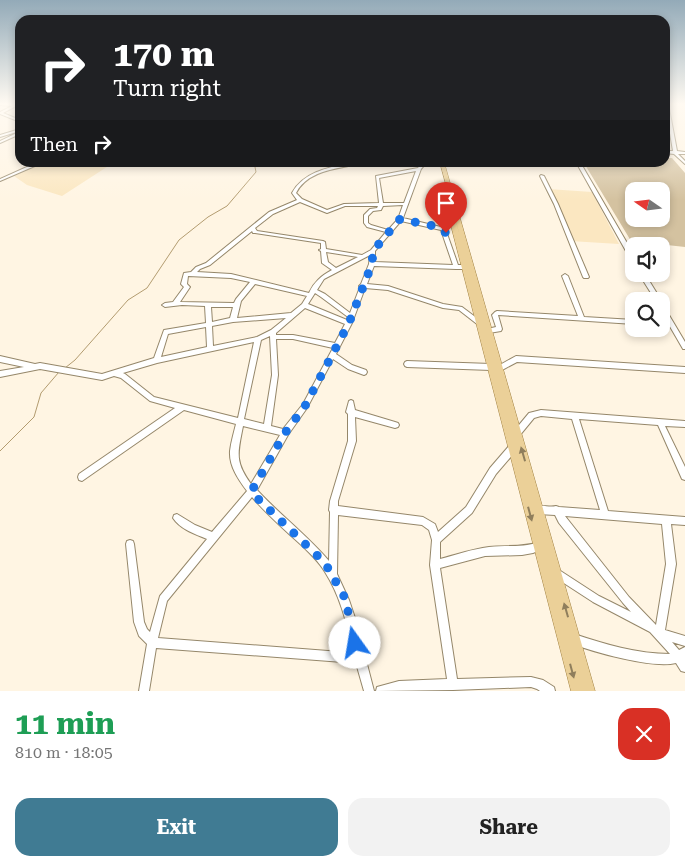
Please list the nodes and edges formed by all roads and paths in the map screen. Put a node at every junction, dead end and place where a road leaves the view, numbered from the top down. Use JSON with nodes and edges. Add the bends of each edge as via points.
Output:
{"nodes":[{"id":1,"x":12,"y":135,"type":"edge"},
{"id":2,"x":672,"y":135,"type":"edge"},
{"id":3,"x":0,"y":142,"type":"edge"},
{"id":4,"x":685,"y":149,"type":"edge"},
{"id":5,"x":675,"y":151,"type":"junction"},
{"id":6,"x":670,"y":152,"type":"edge"},
{"id":7,"x":685,"y":153,"type":"edge"},
{"id":8,"x":685,"y":163,"type":"edge"},
{"id":9,"x":30,"y":167,"type":"edge"},
{"id":10,"x":343,"y":167,"type":"edge"},
{"id":11,"x":414,"y":167,"type":"edge"},
{"id":12,"x":421,"y":167,"type":"edge"},
{"id":13,"x":438,"y":167,"type":"edge"},
{"id":14,"x":443,"y":167,"type":"edge"},
{"id":15,"x":581,"y":167,"type":"edge"},
{"id":16,"x":542,"y":176,"type":"dead end"},
{"id":17,"x":0,"y":180,"type":"edge"},
{"id":18,"x":300,"y":200,"type":"junction"},
{"id":19,"x":406,"y":204,"type":"junction"},
{"id":20,"x":381,"y":206,"type":"junction"},
{"id":21,"x":400,"y":219,"type":"junction"},
{"id":22,"x":252,"y":228,"type":"junction"},
{"id":23,"x":390,"y":232,"type":"junction"},
{"id":24,"x":625,"y":244,"type":"edge"},
{"id":25,"x":322,"y":250,"type":"junction"},
{"id":26,"x":373,"y":251,"type":"junction"},
{"id":27,"x":363,"y":257,"type":"junction"},
{"id":28,"x":372,"y":264,"type":"junction"},
{"id":29,"x":460,"y":267,"type":"junction"},
{"id":30,"x":335,"y":270,"type":"junction"},
{"id":31,"x":192,"y":274,"type":"junction"},
{"id":32,"x":565,"y":276,"type":"dead end"},
{"id":33,"x":586,"y":277,"type":"dead end"},
{"id":34,"x":253,"y":283,"type":"junction"},
{"id":35,"x":362,"y":286,"type":"junction"},
{"id":36,"x":312,"y":292,"type":"junction"},
{"id":37,"x":175,"y":304,"type":"junction"},
{"id":38,"x":165,"y":305,"type":"dead end"},
{"id":39,"x":235,"y":305,"type":"junction"},
{"id":40,"x":304,"y":305,"type":"junction"},
{"id":41,"x":208,"y":306,"type":"junction"},
{"id":42,"x":293,"y":315,"type":"junction"},
{"id":43,"x":580,"y":318,"type":"junction"},
{"id":44,"x":350,"y":319,"type":"junction"},
{"id":45,"x":233,"y":320,"type":"junction"},
{"id":46,"x":625,"y":321,"type":"edge"},
{"id":47,"x":479,"y":322,"type":"junction"},
{"id":48,"x":210,"y":323,"type":"junction"},
{"id":49,"x":671,"y":326,"type":"edge"},
{"id":50,"x":489,"y":331,"type":"junction"},
{"id":51,"x":273,"y":334,"type":"junction"},
{"id":52,"x":258,"y":339,"type":"junction"},
{"id":53,"x":337,"y":346,"type":"junction"},
{"id":54,"x":685,"y":347,"type":"edge"},
{"id":55,"x":210,"y":349,"type":"junction"},
{"id":56,"x":333,"y":355,"type":"junction"},
{"id":57,"x":0,"y":359,"type":"edge"},
{"id":58,"x":157,"y":360,"type":"junction"},
{"id":59,"x":407,"y":364,"type":"dead end"},
{"id":60,"x":40,"y":366,"type":"junction"},
{"id":61,"x":496,"y":367,"type":"junction"},
{"id":62,"x":685,"y":370,"type":"edge"},
{"id":63,"x":364,"y":372,"type":"dead end"},
{"id":64,"x":114,"y":373,"type":"junction"},
{"id":65,"x":0,"y":374,"type":"edge"},
{"id":66,"x":181,"y":408,"type":"junction"},
{"id":67,"x":574,"y":415,"type":"junction"},
{"id":68,"x":242,"y":422,"type":"junction"},
{"id":69,"x":660,"y":422,"type":"junction"},
{"id":70,"x":685,"y":424,"type":"edge"},
{"id":71,"x":394,"y":425,"type":"dead end"},
{"id":72,"x":267,"y":429,"type":"junction"},
{"id":73,"x":285,"y":433,"type":"junction"},
{"id":74,"x":517,"y":433,"type":"junction"},
{"id":75,"x":512,"y":449,"type":"junction"},
{"id":76,"x":685,"y":476,"type":"edge"},
{"id":77,"x":82,"y":477,"type":"dead end"},
{"id":78,"x":251,"y":492,"type":"junction"},
{"id":79,"x":333,"y":510,"type":"junction"},
{"id":80,"x":538,"y":510,"type":"junction"},
{"id":81,"x":556,"y":510,"type":"junction"},
{"id":82,"x":605,"y":514,"type":"junction"},
{"id":83,"x":176,"y":518,"type":"dead end"},
{"id":84,"x":666,"y":520,"type":"junction"},
{"id":85,"x":685,"y":521,"type":"edge"},
{"id":86,"x":214,"y":537,"type":"junction"},
{"id":87,"x":436,"y":540,"type":"junction"},
{"id":88,"x":130,"y":544,"type":"dead end"},
{"id":89,"x":539,"y":546,"type":"junction"},
{"id":90,"x":435,"y":565,"type":"junction"},
{"id":91,"x":556,"y":573,"type":"junction"},
{"id":92,"x":333,"y":574,"type":"junction"},
{"id":93,"x":659,"y":632,"type":"junction"},
{"id":94,"x":574,"y":639,"type":"junction"},
{"id":95,"x":685,"y":641,"type":"edge"},
{"id":96,"x":152,"y":643,"type":"junction"},
{"id":97,"x":682,"y":654,"type":"edge"},
{"id":98,"x":358,"y":658,"type":"junction"},
{"id":99,"x":685,"y":667,"type":"edge"},
{"id":100,"x":453,"y":685,"type":"junction"},
{"id":101,"x":144,"y":691,"type":"edge"},
{"id":102,"x":368,"y":691,"type":"edge"},
{"id":103,"x":381,"y":691,"type":"edge"},
{"id":104,"x":550,"y":691,"type":"edge"},
{"id":105,"x":577,"y":691,"type":"edge"},
{"id":106,"x":589,"y":691,"type":"edge"}],
"edges":[{"from":1,"to":3,"type":"street"},
{"from":2,"to":5,"type":"street"},
{"from":4,"to":5,"type":"street"},
{"from":5,"to":6,"type":"street"},
{"from":5,"to":7,"type":"street"},
{"from":5,"to":8,"type":"street"},
{"from":9,"to":17,"type":"street"},
{"from":10,"to":18,"type":"street","via":[[309,175],[294,191]]},
{"from":11,"to":20,"type":"street","via":[[377,177]]},
{"from":12,"to":19,"type":"street"},
{"from":13,"to":29,"type":"main road"},
{"from":14,"to":50,"type":"main road"},
{"from":15,"to":24,"type":"street"},
{"from":16,"to":33,"type":"street"},
{"from":18,"to":20,"type":"street","via":[[331,212],[344,205]]},
{"from":18,"to":22,"type":"street","via":[[273,212]]},
{"from":19,"to":20,"type":"street"},
{"from":19,"to":21,"type":"street"},
{"from":20,"to":23,"type":"street","via":[[366,216],[366,223]]},
{"from":21,"to":23,"type":"street"},
{"from":21,"to":29,"type":"street","via":[[443,229]]},
{"from":22,"to":25,"type":"street","via":[[255,232],[323,242]]},
{"from":22,"to":31,"type":"street"},
{"from":23,"to":26,"type":"street"},
{"from":25,"to":27,"type":"street"},
{"from":25,"to":30,"type":"street","via":[[325,263]]},
{"from":26,"to":27,"type":"street"},
{"from":26,"to":28,"type":"street"},
{"from":27,"to":30,"type":"street"},
{"from":28,"to":29,"type":"street"},
{"from":28,"to":35,"type":"street"},
{"from":29,"to":47,"type":"main road"},
{"from":30,"to":36,"type":"street","via":[[322,278]]},
{"from":31,"to":34,"type":"street","via":[[231,276]]},
{"from":31,"to":37,"type":"street","via":[[185,276],[187,287]]},
{"from":32,"to":43,"type":"street"},
{"from":34,"to":36,"type":"street"},
{"from":34,"to":39,"type":"street"},
{"from":35,"to":44,"type":"street"},
{"from":35,"to":47,"type":"street","via":[[388,288],[443,306],[460,308]]},
{"from":36,"to":40,"type":"street"},
{"from":36,"to":44,"type":"street","via":[[322,293]]},
{"from":37,"to":38,"type":"street"},
{"from":37,"to":41,"type":"street"},
{"from":39,"to":41,"type":"street"},
{"from":39,"to":45,"type":"street"},
{"from":40,"to":42,"type":"street"},
{"from":40,"to":44,"type":"street"},
{"from":41,"to":48,"type":"street"},
{"from":42,"to":45,"type":"street"},
{"from":42,"to":51,"type":"street"},
{"from":43,"to":46,"type":"street"},
{"from":43,"to":50,"type":"street","via":[[497,313],[499,329]]},
{"from":44,"to":53,"type":"street"},
{"from":45,"to":48,"type":"street"},
{"from":47,"to":61,"type":"main road"},
{"from":48,"to":55,"type":"street"},
{"from":48,"to":58,"type":"street","via":[[166,332]]},
{"from":49,"to":54,"type":"street"},
{"from":50,"to":61,"type":"main road"},
{"from":51,"to":52,"type":"street"},
{"from":51,"to":53,"type":"street"},
{"from":51,"to":72,"type":"street","via":[[275,375]]},
{"from":52,"to":55,"type":"street"},
{"from":52,"to":68,"type":"street"},
{"from":53,"to":56,"type":"street"},
{"from":55,"to":58,"type":"street"},
{"from":56,"to":63,"type":"street"},
{"from":56,"to":73,"type":"street","via":[[305,406]]},
{"from":57,"to":60,"type":"street"},
{"from":58,"to":64,"type":"street"},
{"from":59,"to":61,"type":"street"},
{"from":60,"to":64,"type":"street","via":[[102,376]]},
{"from":60,"to":65,"type":"street"},
{"from":61,"to":62,"type":"street","via":[[516,359]]},
{"from":61,"to":74,"type":"main road"},
{"from":61,"to":75,"type":"main road"},
{"from":64,"to":66,"type":"street","via":[[123,376],[152,399]]},
{"from":66,"to":68,"type":"street"},
{"from":66,"to":77,"type":"street"},
{"from":67,"to":69,"type":"street"},
{"from":67,"to":74,"type":"street","via":[[532,415]]},
{"from":67,"to":82,"type":"street"},
{"from":68,"to":72,"type":"street"},
{"from":68,"to":78,"type":"street","via":[[233,457]]},
{"from":69,"to":70,"type":"street"},
{"from":69,"to":76,"type":"street"},
{"from":71,"to":79,"type":"street","via":[[351,407],[352,440],[336,489]]},
{"from":72,"to":73,"type":"street"},
{"from":73,"to":78,"type":"street"},
{"from":80,"to":74,"type":"main road","one_way":true},
{"from":75,"to":87,"type":"street","via":[[493,471],[469,510]]},
{"from":75,"to":89,"type":"main road","one_way":true},
{"from":78,"to":86,"type":"street"},
{"from":78,"to":92,"type":"street","via":[[317,553]]},
{"from":79,"to":87,"type":"street","via":[[423,521],[432,527]]},
{"from":79,"to":92,"type":"street"},
{"from":80,"to":81,"type":"street"},
{"from":80,"to":91,"type":"main road"},
{"from":81,"to":82,"type":"street"},
{"from":81,"to":93,"type":"street","via":[[626,600]]},
{"from":82,"to":84,"type":"street"},
{"from":83,"to":86,"type":"street"},
{"from":84,"to":85,"type":"street"},
{"from":84,"to":93,"type":"street","via":[[671,564]]},
{"from":86,"to":96,"type":"street","via":[[163,599]]},
{"from":87,"to":90,"type":"street"},
{"from":88,"to":96,"type":"street","via":[[139,622],[142,632]]},
{"from":89,"to":90,"type":"street","via":[[528,551],[493,551]]},
{"from":89,"to":105,"type":"main road","one_way":true},
{"from":90,"to":100,"type":"street"},
{"from":91,"to":93,"type":"street","via":[[596,599]]},
{"from":94,"to":91,"type":"main road","one_way":true},
{"from":92,"to":98,"type":"street","via":[[345,598]]},
{"from":93,"to":95,"type":"street"},
{"from":93,"to":97,"type":"street"},
{"from":94,"to":97,"type":"street","via":[[599,648],[667,659]]},
{"from":94,"to":106,"type":"main road"},
{"from":96,"to":98,"type":"street"},
{"from":96,"to":101,"type":"street"},
{"from":97,"to":99,"type":"street"},
{"from":98,"to":102,"type":"street"},
{"from":100,"to":103,"type":"street","via":[[399,686]]},
{"from":100,"to":104,"type":"street","via":[[531,682]]}]}
